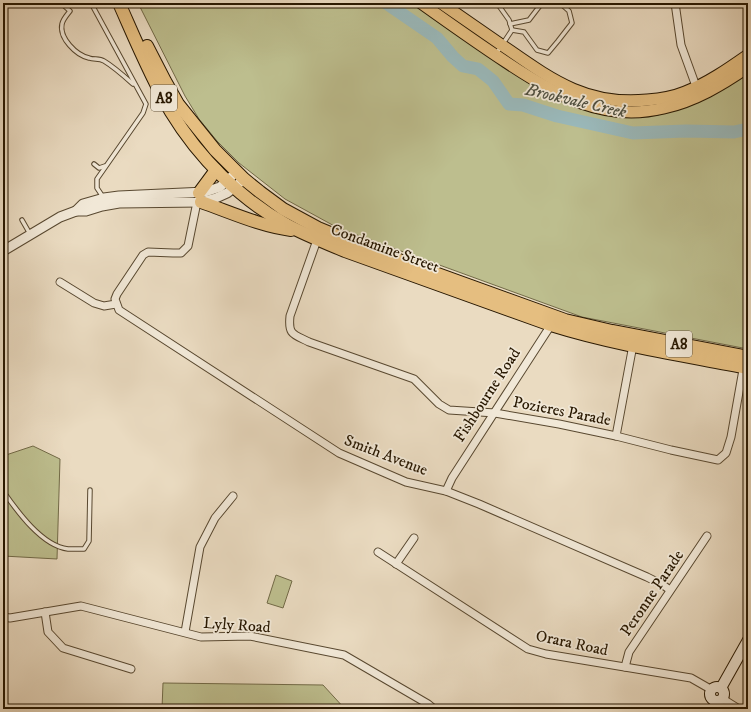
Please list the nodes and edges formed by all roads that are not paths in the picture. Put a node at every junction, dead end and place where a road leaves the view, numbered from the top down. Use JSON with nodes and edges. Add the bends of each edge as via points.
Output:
{"nodes":[{"id":1,"x":61,"y":3,"type":"edge"},
{"id":2,"x":91,"y":3,"type":"edge"},
{"id":3,"x":119,"y":3,"type":"edge"},
{"id":4,"x":127,"y":3,"type":"edge"},
{"id":5,"x":421,"y":3,"type":"edge"},
{"id":6,"x":441,"y":3,"type":"edge"},
{"id":7,"x":496,"y":3,"type":"edge"},
{"id":8,"x":542,"y":3,"type":"edge"},
{"id":9,"x":560,"y":3,"type":"edge"},
{"id":10,"x":675,"y":3,"type":"edge"},
{"id":11,"x":510,"y":24,"type":"junction"},
{"id":12,"x":512,"y":30,"type":"junction"},
{"id":13,"x":502,"y":45,"type":"junction"},
{"id":14,"x":495,"y":55,"type":"junction"},
{"id":15,"x":748,"y":55,"type":"edge"},
{"id":16,"x":748,"y":67,"type":"edge"},
{"id":17,"x":136,"y":86,"type":"junction"},
{"id":18,"x":698,"y":91,"type":"junction"},
{"id":19,"x":94,"y":164,"type":"dead end"},
{"id":20,"x":106,"y":166,"type":"junction"},
{"id":21,"x":216,"y":170,"type":"junction"},
{"id":22,"x":236,"y":180,"type":"junction"},
{"id":23,"x":104,"y":198,"type":"junction"},
{"id":24,"x":199,"y":199,"type":"junction"},
{"id":25,"x":76,"y":211,"type":"junction"},
{"id":26,"x":22,"y":220,"type":"dead end"},
{"id":27,"x":302,"y":232,"type":"junction"},
{"id":28,"x":31,"y":235,"type":"junction"},
{"id":29,"x":317,"y":240,"type":"junction"},
{"id":30,"x":3,"y":251,"type":"edge"},
{"id":31,"x":60,"y":282,"type":"dead end"},
{"id":32,"x":116,"y":304,"type":"junction"},
{"id":33,"x":554,"y":321,"type":"junction"},
{"id":34,"x":633,"y":345,"type":"junction"},
{"id":35,"x":746,"y":362,"type":"edge"},
{"id":36,"x":495,"y":413,"type":"junction"},
{"id":37,"x":616,"y":436,"type":"junction"},
{"id":38,"x":90,"y":490,"type":"dead end"},
{"id":39,"x":3,"y":491,"type":"edge"},
{"id":40,"x":446,"y":491,"type":"junction"},
{"id":41,"x":233,"y":496,"type":"dead end"},
{"id":42,"x":707,"y":536,"type":"dead end"},
{"id":43,"x":414,"y":538,"type":"dead end"},
{"id":44,"x":378,"y":552,"type":"dead end"},
{"id":45,"x":396,"y":564,"type":"junction"},
{"id":46,"x":670,"y":590,"type":"junction"},
{"id":47,"x":45,"y":612,"type":"junction"},
{"id":48,"x":3,"y":617,"type":"edge"},
{"id":49,"x":185,"y":632,"type":"junction"},
{"id":50,"x":748,"y":640,"type":"edge"},
{"id":51,"x":625,"y":667,"type":"junction"},
{"id":52,"x":131,"y":669,"type":"dead end"},
{"id":53,"x":716,"y":689,"type":"junction"},
{"id":54,"x":715,"y":703,"type":"edge"},
{"id":55,"x":434,"y":709,"type":"edge"},
{"id":56,"x":739,"y":709,"type":"edge"}],
"edges":[{"from":1,"to":17,"type":"lane","via":[[70,11],[61,26],[64,38],[71,46],[83,56],[102,60]]},
{"from":2,"to":17,"type":"lane"},
{"from":3,"to":21,"type":"highway","name":"Condamine Street","number":"A8","via":[[171,111],[191,141]]},
{"from":4,"to":22,"type":"highway","name":"Condamine Street","number":"A8","via":[[178,104]]},
{"from":5,"to":14,"type":"main road"},
{"from":6,"to":13,"type":"main road"},
{"from":7,"to":11,"type":"lane"},
{"from":8,"to":11,"type":"lane","via":[[529,20]]},
{"from":9,"to":12,"type":"lane","via":[[569,11],[572,23],[548,53],[538,50],[524,32]]},
{"from":10,"to":18,"type":"street","via":[[681,45]]},
{"from":11,"to":12,"type":"lane"},
{"from":12,"to":13,"type":"lane"},
{"from":13,"to":14,"type":"lane"},
{"from":13,"to":18,"type":"main road","via":[[564,86],[593,96],[637,101]]},
{"from":14,"to":18,"type":"main road","via":[[548,89],[580,104],[598,109],[632,112],[655,110],[688,101]]},
{"from":15,"to":18,"type":"main road"},
{"from":16,"to":18,"type":"main road","via":[[722,85]]},
{"from":17,"to":20,"type":"lane","via":[[146,104],[143,113]]},
{"from":19,"to":20,"type":"lane","via":[[99,168]]},
{"from":20,"to":23,"type":"lane","via":[[97,179],[98,188]]},
{"from":21,"to":22,"type":"highway","name":"Condamine Street","number":"A8"},
{"from":21,"to":24,"type":"highway"},
{"from":22,"to":24,"type":"street","via":[[216,198]]},
{"from":22,"to":27,"type":"highway","name":"Condamine Street","number":"A8","via":[[272,216]]},
{"from":22,"to":33,"type":"highway","name":"Condamine Street","number":"A8","via":[[283,209],[337,237]]},
{"from":23,"to":24,"type":"street","via":[[119,196]]},
{"from":23,"to":25,"type":"street","via":[[83,204]]},
{"from":24,"to":25,"type":"street","via":[[119,203]]},
{"from":24,"to":27,"type":"highway","via":[[281,229]]},
{"from":24,"to":32,"type":"street","via":[[188,246],[181,253],[148,252],[143,255],[117,294]]},
{"from":25,"to":28,"type":"street","via":[[60,217]]},
{"from":26,"to":28,"type":"lane"},
{"from":27,"to":29,"type":"highway","name":"Condamine Street","number":"A8"},
{"from":28,"to":30,"type":"street"},
{"from":29,"to":33,"type":"highway","name":"Condamine Street","number":"A8"},
{"from":29,"to":36,"type":"street","name":"Pozieres Parade","via":[[290,316],[289,327],[292,334],[414,379],[439,404],[449,410]]},
{"from":31,"to":32,"type":"street","via":[[94,304]]},
{"from":32,"to":40,"type":"street","name":"Smith Avenue","via":[[125,315],[339,453],[406,482]]},
{"from":33,"to":34,"type":"highway","name":"Condamine Street","number":"A8","via":[[581,334]]},
{"from":33,"to":35,"type":"highway","name":"Condamine Street","number":"A8","via":[[612,331]]},
{"from":33,"to":36,"type":"street","name":"Fishbourne Road"},
{"from":34,"to":35,"type":"highway","name":"Condamine Street","number":"A8"},
{"from":34,"to":37,"type":"street"},
{"from":35,"to":37,"type":"street","name":"Pozieres Parade","via":[[731,436],[726,453],[718,460]]},
{"from":36,"to":37,"type":"street","name":"Pozieres Parade"},
{"from":36,"to":40,"type":"street","name":"Fishbourne Road"},
{"from":38,"to":39,"type":"lane","via":[[88,541],[84,549],[67,549],[54,544],[30,526]]},
{"from":40,"to":46,"type":"street","name":"Smith Avenue","via":[[646,577]]},
{"from":41,"to":49,"type":"street","via":[[215,518],[200,548]]},
{"from":42,"to":46,"type":"street","name":"Peronne Parade"},
{"from":43,"to":45,"type":"street"},
{"from":44,"to":45,"type":"street","name":"Orara Road"},
{"from":45,"to":51,"type":"street","name":"Orara Road","via":[[528,649]]},
{"from":46,"to":51,"type":"street","name":"Peronne Parade","via":[[629,652]]},
{"from":47,"to":48,"type":"street","name":"Lyly Road"},
{"from":47,"to":49,"type":"street","name":"Lyly Road","via":[[81,606]]},
{"from":47,"to":52,"type":"street","via":[[48,632],[63,648]]},
{"from":49,"to":55,"type":"street","name":"Lyly Road","via":[[201,637],[250,636],[344,655]]},
{"from":50,"to":53,"type":"main road"},
{"from":51,"to":53,"type":"street","name":"Orara Road","via":[[691,678]]},
{"from":53,"to":54,"type":"main road","via":[[724,694]]},
{"from":54,"to":56,"type":"street"}]}
